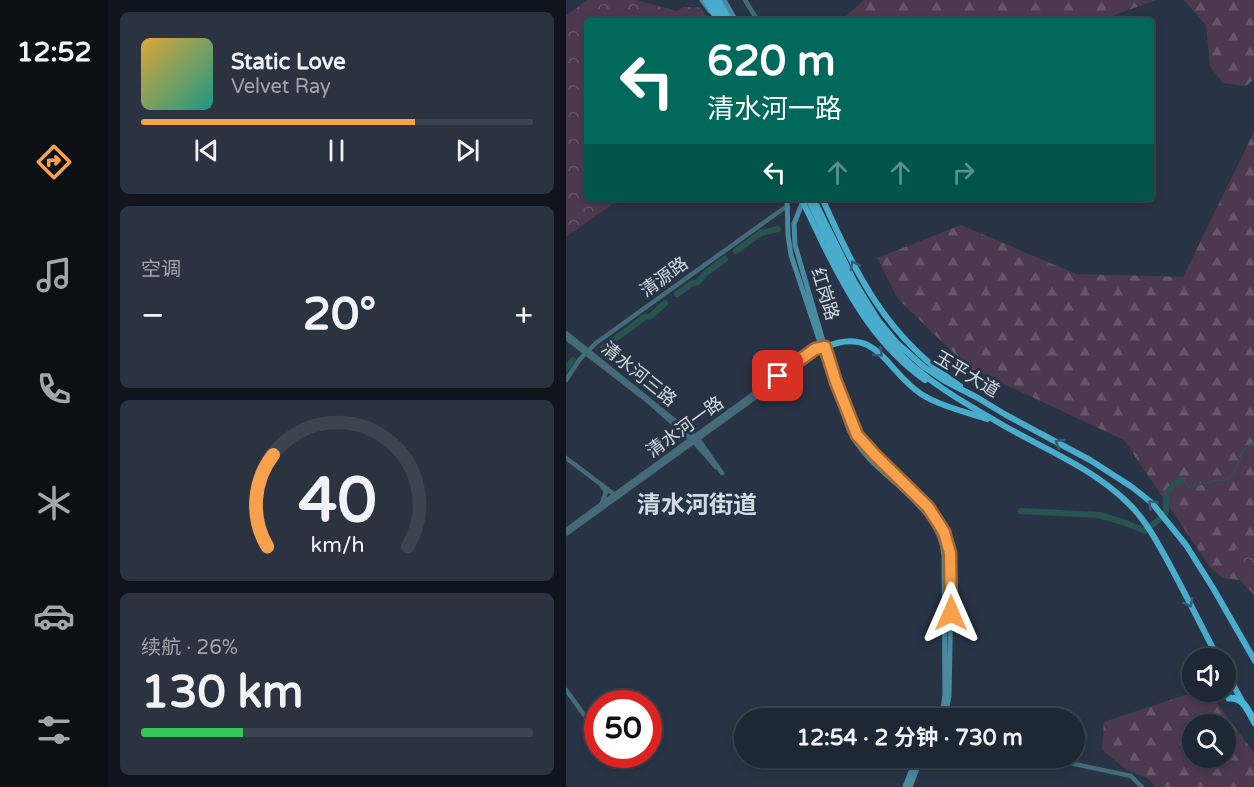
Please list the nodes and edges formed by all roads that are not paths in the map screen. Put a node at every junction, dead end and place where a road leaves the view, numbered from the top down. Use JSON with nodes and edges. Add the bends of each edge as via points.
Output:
{"nodes":[{"id":1,"x":704,"y":0,"type":"edge"},
{"id":2,"x":712,"y":0,"type":"edge"},
{"id":3,"x":718,"y":0,"type":"edge"},
{"id":4,"x":724,"y":0,"type":"edge"},
{"id":5,"x":744,"y":0,"type":"edge"},
{"id":6,"x":715,"y":18,"type":"edge"},
{"id":7,"x":716,"y":18,"type":"edge"},
{"id":8,"x":722,"y":18,"type":"edge"},
{"id":9,"x":728,"y":18,"type":"edge"},
{"id":10,"x":734,"y":18,"type":"edge"},
{"id":11,"x":756,"y":18,"type":"edge"},
{"id":12,"x":787,"y":201,"type":"edge"},
{"id":13,"x":803,"y":201,"type":"edge"},
{"id":14,"x":805,"y":201,"type":"edge"},
{"id":15,"x":806,"y":201,"type":"edge"},
{"id":16,"x":814,"y":201,"type":"edge"},
{"id":17,"x":823,"y":201,"type":"edge"},
{"id":18,"x":787,"y":206,"type":"junction"},
{"id":19,"x":787,"y":221,"type":"junction"},
{"id":20,"x":841,"y":262,"type":"junction"},
{"id":21,"x":566,"y":333,"type":"edge"},
{"id":22,"x":566,"y":338,"type":"edge"},
{"id":23,"x":822,"y":349,"type":"junction"},
{"id":24,"x":588,"y":352,"type":"junction"},
{"id":25,"x":566,"y":382,"type":"edge"},
{"id":26,"x":978,"y":398,"type":"junction"},
{"id":27,"x":989,"y":420,"type":"junction"},
{"id":28,"x":1018,"y":434,"type":"junction"},
{"id":29,"x":695,"y":440,"type":"junction"},
{"id":30,"x":566,"y":458,"type":"edge"},
{"id":31,"x":600,"y":484,"type":"junction"},
{"id":32,"x":615,"y":495,"type":"junction"},
{"id":33,"x":599,"y":507,"type":"junction"},
{"id":34,"x":566,"y":532,"type":"edge"},
{"id":35,"x":944,"y":578,"type":"junction"},
{"id":36,"x":951,"y":579,"type":"junction"},
{"id":37,"x":1213,"y":648,"type":"edge"},
{"id":38,"x":1254,"y":661,"type":"edge"},
{"id":39,"x":566,"y":690,"type":"edge"},
{"id":40,"x":1236,"y":691,"type":"edge"},
{"id":41,"x":1236,"y":698,"type":"edge"},
{"id":42,"x":1242,"y":701,"type":"junction"},
{"id":43,"x":942,"y":708,"type":"edge"},
{"id":44,"x":947,"y":708,"type":"edge"},
{"id":45,"x":584,"y":715,"type":"edge"},
{"id":46,"x":1254,"y":723,"type":"edge"},
{"id":47,"x":1085,"y":766,"type":"edge"},
{"id":48,"x":913,"y":768,"type":"edge"},
{"id":49,"x":916,"y":768,"type":"edge"},
{"id":50,"x":907,"y":787,"type":"edge"},
{"id":51,"x":1142,"y":787,"type":"edge"}],
"edges":[{"from":1,"to":6,"type":"main road"},
{"from":1,"to":7,"type":"highway"},
{"from":2,"to":8,"type":"highway"},
{"from":3,"to":9,"type":"highway"},
{"from":4,"to":10,"type":"main road"},
{"from":5,"to":11,"type":"street"},
{"from":12,"to":18,"type":"main road","name":"红岗路"},
{"from":13,"to":23,"type":"main road","name":"红岗路","via":[[795,220],[794,239]]},
{"from":14,"to":27,"type":"highway","bridge":true,"via":[[860,313],[896,356],[937,388]]},
{"from":15,"to":20,"type":"highway","name":"玉平大道"},
{"from":16,"to":20,"type":"highway","name":"玉平大道"},
{"from":26,"to":17,"type":"highway","one_way":true,"via":[[931,365],[884,316]]},
{"from":18,"to":19,"type":"main road","name":"红岗路"},
{"from":18,"to":24,"type":"street","name":"清源路"},
{"from":19,"to":23,"type":"main road","name":"红岗路","via":[[791,255]]},
{"from":19,"to":24,"type":"street","name":"清源路","via":[[777,216],[768,221]]},
{"from":20,"to":26,"type":"highway","name":"玉平大道","via":[[896,342],[935,375]]},
{"from":20,"to":28,"type":"highway","name":"玉平大道","via":[[871,317],[913,366]]},
{"from":21,"to":24,"type":"street","name":"清水河三路"},
{"from":22,"to":24,"type":"street","name":"清水河三路"},
{"from":23,"to":27,"type":"highway","one_way":true,"via":[[848,340],[865,342],[923,395]]},
{"from":23,"to":29,"type":"street","name":"清水河一路","via":[[810,353]]},
{"from":23,"to":35,"type":"main road","name":"红岗路","via":[[841,411],[858,446],[936,528],[943,548]]},
{"from":23,"to":36,"type":"main road","name":"红岗路","via":[[857,435],[928,507],[941,526],[950,553]]},
{"from":24,"to":25,"type":"street","name":"清源路"},
{"from":24,"to":29,"type":"street","name":"清水河三路"},
{"from":38,"to":26,"type":"highway","name":"玉平大道","one_way":true,"via":[[1186,545],[1152,503],[1109,473]]},
{"from":27,"to":28,"type":"highway"},
{"from":28,"to":37,"type":"highway","name":"玉平大道","one_way":true,"via":[[1072,462],[1132,507],[1162,551]]},
{"from":29,"to":29,"type":"street","name":"清水河三路","via":[[722,473]]},
{"from":29,"to":32,"type":"street","name":"清水河一路"},
{"from":29,"to":34,"type":"street","name":"清水河一路"},
{"from":30,"to":31,"type":"street"},
{"from":31,"to":32,"type":"street"},
{"from":31,"to":33,"type":"street","via":[[606,492]]},
{"from":32,"to":33,"type":"street","name":"清水河一路"},
{"from":33,"to":34,"type":"street","name":"清水河一路"},
{"from":35,"to":36,"type":"main road","via":[[947,582]]},
{"from":35,"to":43,"type":"main road","name":"红岗路","via":[[945,695]]},
{"from":36,"to":44,"type":"main road","name":"红岗路"},
{"from":39,"to":45,"type":"street"},
{"from":40,"to":42,"type":"highway"},
{"from":41,"to":42,"type":"highway"},
{"from":42,"to":46,"type":"highway"},
{"from":47,"to":51,"type":"street","via":[[1131,776]]},
{"from":48,"to":50,"type":"main road"},
{"from":49,"to":50,"type":"main road"}]}
